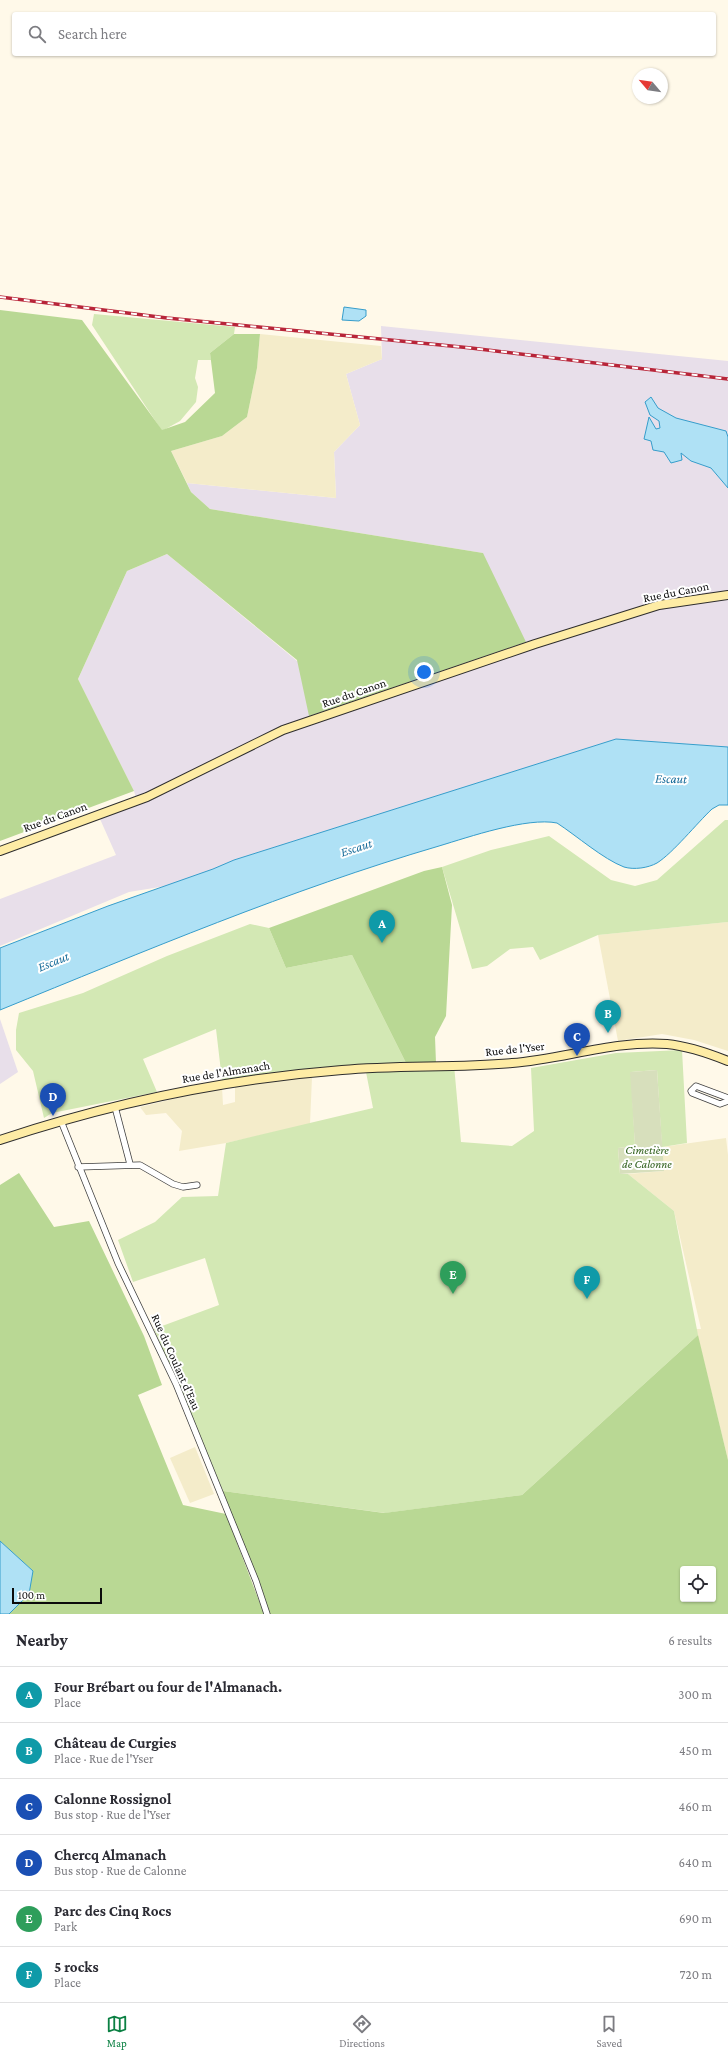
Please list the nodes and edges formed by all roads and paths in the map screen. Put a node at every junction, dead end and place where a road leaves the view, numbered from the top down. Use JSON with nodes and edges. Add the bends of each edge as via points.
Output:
{"nodes":[{"id":1,"x":728,"y":595,"type":"edge"},
{"id":2,"x":0,"y":851,"type":"edge"},
{"id":3,"x":728,"y":1060,"type":"edge"},
{"id":4,"x":398,"y":1067,"type":"joint"},
{"id":5,"x":728,"y":1098,"type":"edge"},
{"id":6,"x":728,"y":1101,"type":"edge"},
{"id":7,"x":115,"y":1107,"type":"junction"},
{"id":8,"x":60,"y":1121,"type":"junction"},
{"id":9,"x":0,"y":1140,"type":"edge"},
{"id":10,"x":130,"y":1164,"type":"junction"},
{"id":11,"x":78,"y":1167,"type":"junction"},
{"id":12,"x":197,"y":1185,"type":"dead end"},
{"id":13,"x":267,"y":1614,"type":"edge"}],
"edges":[{"from":1,"to":2,"type":"main road","name":"Rue du Canon","via":[[659,605],[535,644],[283,730],[147,797]]},
{"from":3,"to":4,"type":"main road","name":"Rue de l'Yser","via":[[681,1046],[643,1044],[512,1063]]},
{"from":4,"to":7,"type":"main road","name":"Rue de l'Almanach","via":[[344,1069],[249,1079],[165,1094]]},
{"from":5,"to":6,"type":"street","via":[[696,1086],[691,1091],[720,1104]]},
{"from":7,"to":8,"type":"main road","name":"Rue de l'Almanach"},
{"from":7,"to":10,"type":"street"},
{"from":8,"to":9,"type":"main road","name":"Rue de l'Almanach"},
{"from":8,"to":11,"type":"street","name":"Rue du Coulant d'Eau"},
{"from":10,"to":11,"type":"street","via":[[114,1167]]},
{"from":10,"to":12,"type":"street","via":[[140,1165],[173,1184],[183,1187]]},
{"from":11,"to":13,"type":"street","name":"Rue du Coulant d'Eau","via":[[118,1263],[176,1384]]}]}
